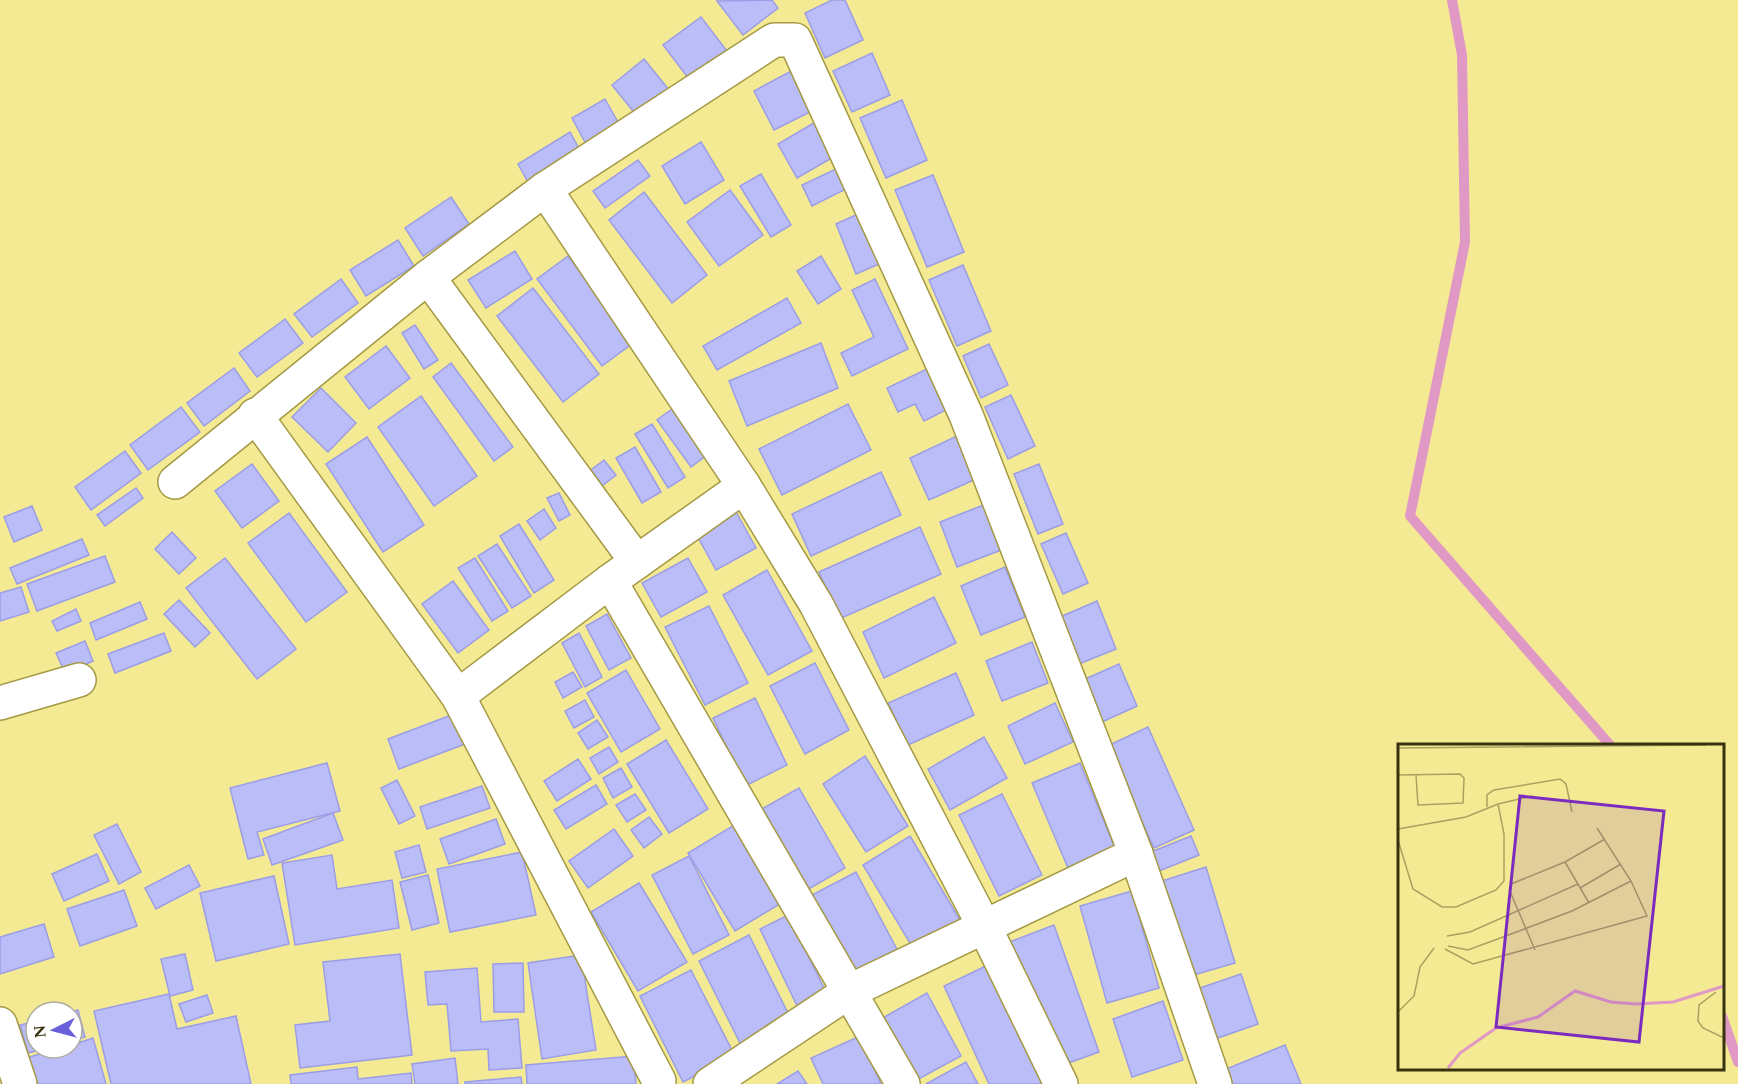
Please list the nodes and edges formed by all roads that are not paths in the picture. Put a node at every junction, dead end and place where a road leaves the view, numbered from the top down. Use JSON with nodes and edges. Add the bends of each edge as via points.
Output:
{"nodes":[{"id":1,"x":545,"y":189,"type":"junction"},
{"id":2,"x":428,"y":277,"type":"junction"},
{"id":3,"x":255,"y":415,"type":"junction"},
{"id":4,"x":175,"y":482,"type":"dead end"},
{"id":5,"x":744,"y":486,"type":"junction"},
{"id":6,"x":637,"y":562,"type":"junction"},
{"id":7,"x":610,"y":581,"type":"junction"},
{"id":8,"x":79,"y":680,"type":"dead end"},
{"id":9,"x":458,"y":696,"type":"junction"},
{"id":10,"x":0,"y":703,"type":"edge"},
{"id":11,"x":1136,"y":854,"type":"junction"},
{"id":12,"x":984,"y":926,"type":"junction"},
{"id":13,"x":850,"y":991,"type":"junction"},
{"id":14,"x":0,"y":1024,"type":"edge"},
{"id":15,"x":659,"y":1081,"type":"dead end"},
{"id":16,"x":20,"y":1084,"type":"edge"},
{"id":17,"x":710,"y":1084,"type":"edge"},
{"id":18,"x":903,"y":1084,"type":"edge"},
{"id":19,"x":1061,"y":1084,"type":"edge"},
{"id":20,"x":1215,"y":1084,"type":"edge"}],
"edges":[{"from":1,"to":2,"type":"street"},
{"from":1,"to":5,"type":"street"},
{"from":1,"to":11,"type":"street","via":[[774,40],[795,40],[966,416]]},
{"from":2,"to":3,"type":"street"},
{"from":2,"to":6,"type":"street"},
{"from":3,"to":4,"type":"street"},
{"from":3,"to":9,"type":"street"},
{"from":5,"to":6,"type":"street"},
{"from":5,"to":12,"type":"street","via":[[816,604]]},
{"from":6,"to":7,"type":"street"},
{"from":7,"to":9,"type":"street"},
{"from":7,"to":13,"type":"street"},
{"from":8,"to":10,"type":"street"},
{"from":9,"to":15,"type":"street"},
{"from":11,"to":12,"type":"street"},
{"from":11,"to":20,"type":"street"},
{"from":12,"to":13,"type":"street"},
{"from":12,"to":19,"type":"street"},
{"from":13,"to":17,"type":"street"},
{"from":13,"to":18,"type":"street"},
{"from":14,"to":16,"type":"street"}]}
